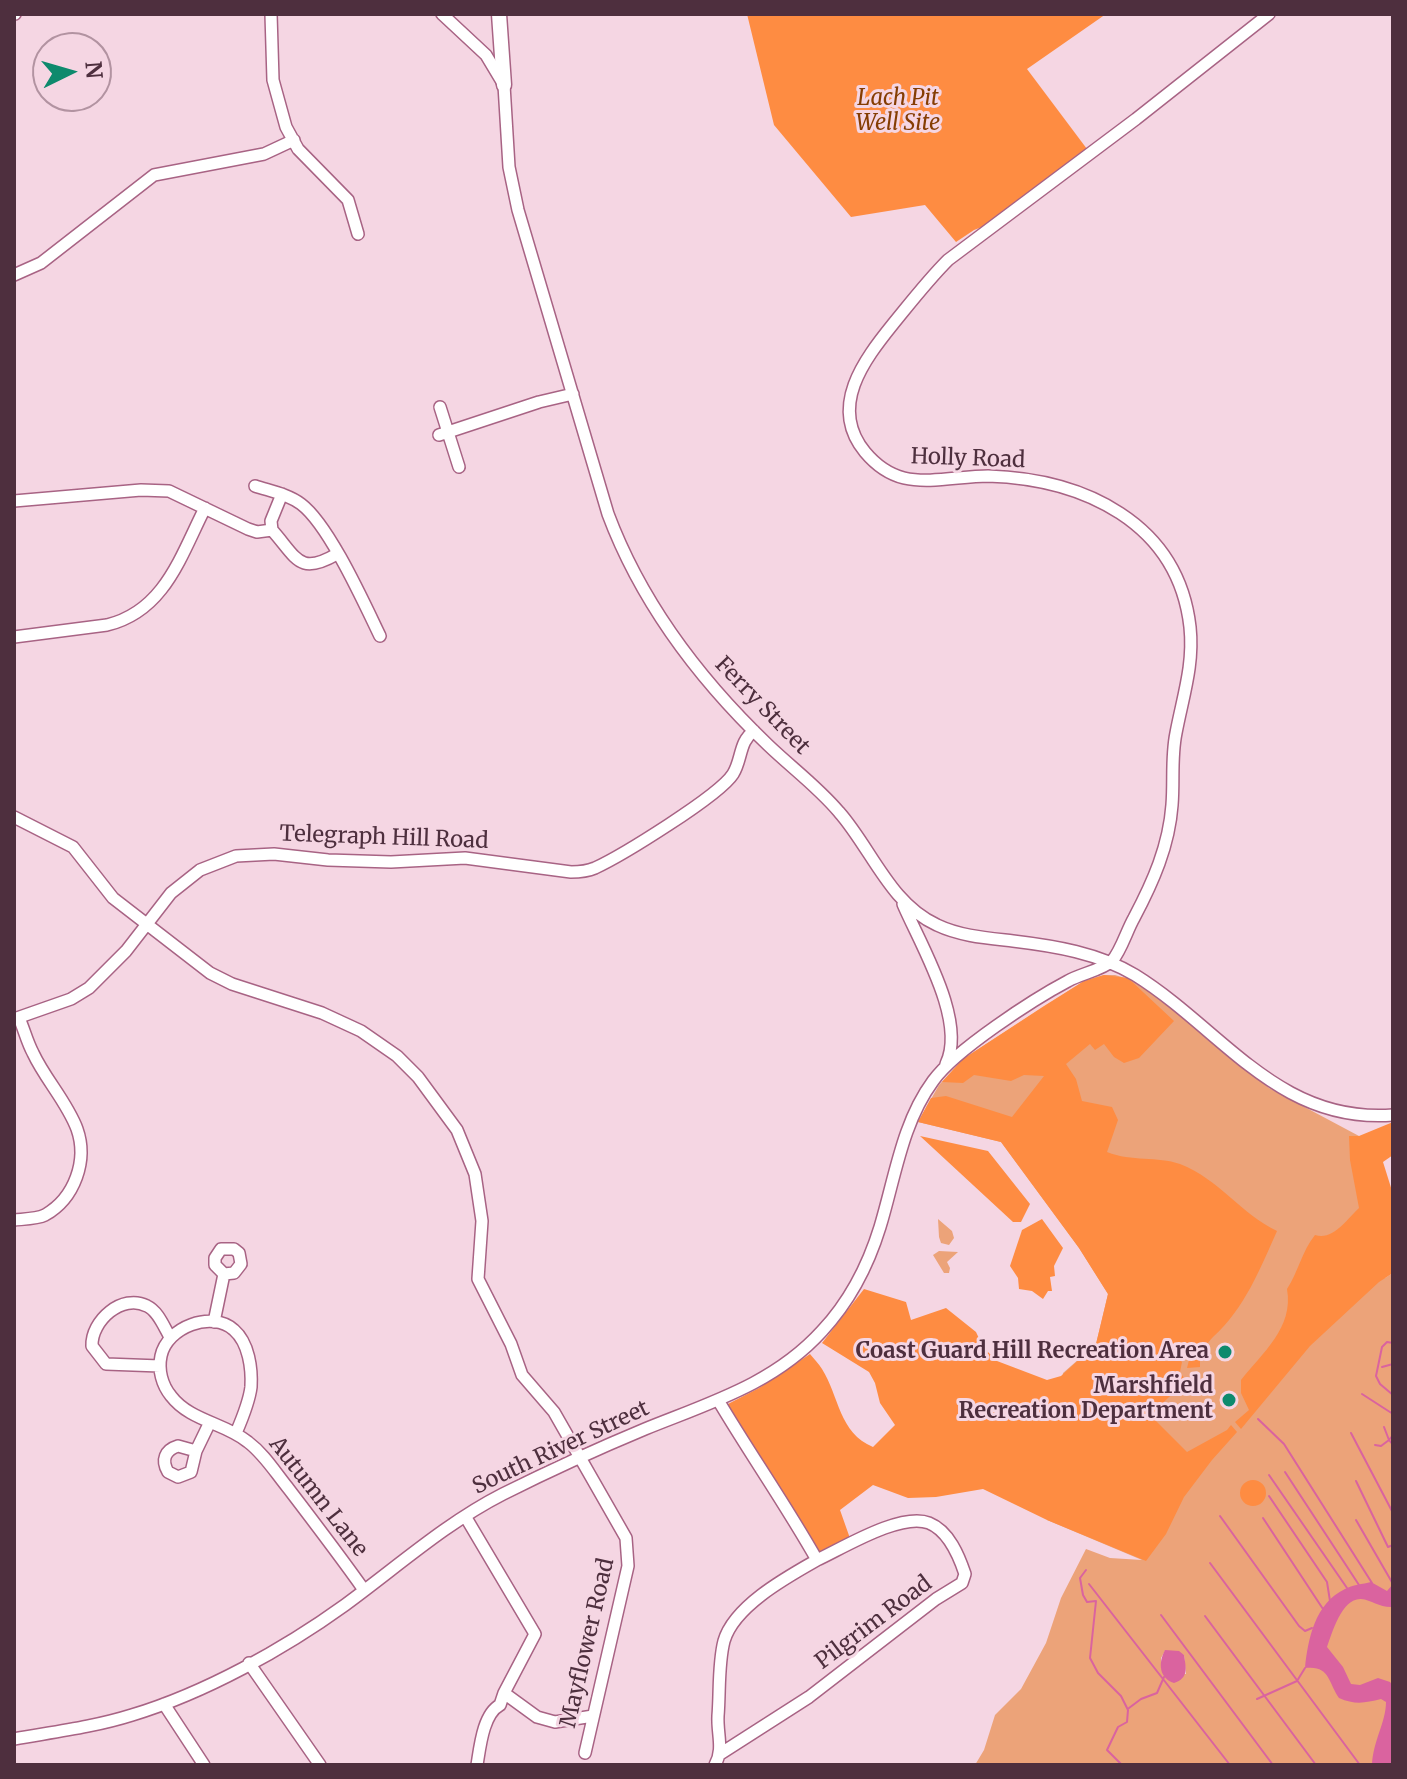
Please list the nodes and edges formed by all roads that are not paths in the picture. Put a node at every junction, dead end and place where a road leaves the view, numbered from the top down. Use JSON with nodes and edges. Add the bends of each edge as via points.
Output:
{"nodes":[{"id":1,"x":271,"y":14,"type":"edge"},
{"id":2,"x":442,"y":14,"type":"edge"},
{"id":3,"x":499,"y":14,"type":"edge"},
{"id":4,"x":1269,"y":14,"type":"edge"},
{"id":5,"x":504,"y":85,"type":"junction"},
{"id":6,"x":294,"y":140,"type":"junction"},
{"id":7,"x":358,"y":234,"type":"dead end"},
{"id":8,"x":14,"y":275,"type":"edge"},
{"id":9,"x":573,"y":394,"type":"junction"},
{"id":10,"x":440,"y":407,"type":"dead end"},
{"id":11,"x":443,"y":434,"type":"junction"},
{"id":12,"x":459,"y":467,"type":"dead end"},
{"id":13,"x":255,"y":486,"type":"dead end"},
{"id":14,"x":282,"y":494,"type":"junction"},
{"id":15,"x":14,"y":501,"type":"edge"},
{"id":16,"x":205,"y":508,"type":"junction"},
{"id":17,"x":272,"y":530,"type":"junction"},
{"id":18,"x":337,"y":554,"type":"junction"},
{"id":19,"x":380,"y":636,"type":"dead end"},
{"id":20,"x":14,"y":637,"type":"edge"},
{"id":21,"x":754,"y":731,"type":"junction"},
{"id":22,"x":14,"y":817,"type":"edge"},
{"id":23,"x":899,"y":896,"type":"junction"},
{"id":24,"x":148,"y":924,"type":"junction"},
{"id":25,"x":1111,"y":963,"type":"junction"},
{"id":26,"x":17,"y":1018,"type":"edge"},
{"id":27,"x":941,"y":1072,"type":"junction"},
{"id":28,"x":1393,"y":1115,"type":"edge"},
{"id":29,"x":14,"y":1220,"type":"edge"},
{"id":30,"x":224,"y":1274,"type":"dead end"},
{"id":31,"x":214,"y":1322,"type":"junction"},
{"id":32,"x":170,"y":1337,"type":"junction"},
{"id":33,"x":160,"y":1366,"type":"junction"},
{"id":34,"x":718,"y":1400,"type":"junction"},
{"id":35,"x":210,"y":1422,"type":"junction"},
{"id":36,"x":236,"y":1433,"type":"junction"},
{"id":37,"x":196,"y":1451,"type":"dead end"},
{"id":38,"x":579,"y":1458,"type":"junction"},
{"id":39,"x":465,"y":1516,"type":"junction"},
{"id":40,"x":817,"y":1560,"type":"junction"},
{"id":41,"x":364,"y":1590,"type":"junction"},
{"id":42,"x":249,"y":1663,"type":"junction"},
{"id":43,"x":504,"y":1693,"type":"junction"},
{"id":44,"x":164,"y":1704,"type":"junction"},
{"id":45,"x":593,"y":1716,"type":"junction"},
{"id":46,"x":14,"y":1739,"type":"edge"},
{"id":47,"x":585,"y":1753,"type":"dead end"},
{"id":48,"x":718,"y":1760,"type":"edge"},
{"id":49,"x":204,"y":1765,"type":"edge"},
{"id":50,"x":320,"y":1765,"type":"edge"},
{"id":51,"x":477,"y":1765,"type":"edge"}],
"edges":[{"from":1,"to":6,"type":"street","via":[[275,90]]},
{"from":2,"to":5,"type":"street","name":"Ferry Street","via":[[486,55]]},
{"from":3,"to":5,"type":"main road"},
{"from":4,"to":25,"type":"street","name":"Holly Road","via":[[948,260],[871,351],[849,404],[857,442],[868,457],[896,476],[1016,478],[1081,494],[1128,516],[1170,566],[1183,594],[1191,648],[1187,694],[1173,748],[1169,831],[1151,884]]},
{"from":5,"to":9,"type":"street","name":"Ferry Street","via":[[514,197]]},
{"from":6,"to":7,"type":"street","via":[[348,200]]},
{"from":6,"to":8,"type":"street","via":[[264,154],[154,175],[41,263]]},
{"from":9,"to":11,"type":"street"},
{"from":9,"to":21,"type":"street","name":"Ferry Street","via":[[630,569],[685,652]]},
{"from":10,"to":11,"type":"street"},
{"from":11,"to":12,"type":"street"},
{"from":13,"to":14,"type":"street"},
{"from":14,"to":17,"type":"street"},
{"from":14,"to":18,"type":"street","via":[[310,512]]},
{"from":15,"to":16,"type":"street","via":[[156,490]]},
{"from":16,"to":17,"type":"street","via":[[257,532]]},
{"from":16,"to":20,"type":"street","via":[[164,589],[144,609],[107,625]]},
{"from":17,"to":18,"type":"street","via":[[307,565],[319,565]]},
{"from":18,"to":19,"type":"street"},
{"from":21,"to":23,"type":"street","name":"Ferry Street","via":[[838,810]]},
{"from":21,"to":24,"type":"street","name":"Telegraph Hill Road","via":[[745,740],[734,774],[723,785],[593,869],[571,872],[465,858],[391,862],[236,856],[187,878]]},
{"from":22,"to":24,"type":"street","name":"Mayflower Road","via":[[73,847],[113,898]]},
{"from":23,"to":25,"type":"street","name":"Ferry Street","via":[[925,919],[953,932],[1046,945]]},
{"from":23,"to":27,"type":"street","name":"South River Street","via":[[949,1014],[951,1053]]},
{"from":24,"to":26,"type":"street","name":"Telegraph Hill Road","via":[[89,988]]},
{"from":24,"to":38,"type":"street","name":"Mayflower Road","via":[[220,978],[322,1013],[372,1037],[411,1068],[434,1096],[462,1140],[475,1174],[482,1221],[478,1279],[522,1375],[554,1412]]},
{"from":25,"to":27,"type":"street","name":"South River Street","via":[[1059,986]]},
{"from":25,"to":28,"type":"street","name":"Ferry Street","via":[[1155,989],[1282,1090],[1336,1112]]},
{"from":26,"to":29,"type":"street","via":[[76,1127],[82,1151],[71,1190],[59,1203],[43,1216]]},
{"from":27,"to":34,"type":"street","name":"South River Street","via":[[911,1122],[873,1247],[842,1308],[788,1363]]},
{"from":30,"to":31,"type":"street"},
{"from":31,"to":32,"type":"street","via":[[183,1328]]},
{"from":31,"to":36,"type":"street","name":"Autumn Lane","via":[[236,1332],[249,1361],[249,1396]]},
{"from":32,"to":33,"type":"street"},
{"from":32,"to":33,"type":"street","via":[[156,1313],[139,1303],[109,1312],[93,1332],[95,1354],[106,1364]]},
{"from":33,"to":35,"type":"street","name":"Autumn Lane","via":[[162,1381],[176,1402]]},
{"from":34,"to":38,"type":"street","name":"South River Street"},
{"from":34,"to":40,"type":"street"},
{"from":35,"to":36,"type":"street","name":"Autumn Lane"},
{"from":35,"to":37,"type":"street"},
{"from":36,"to":41,"type":"street","name":"Autumn Lane","via":[[268,1463]]},
{"from":38,"to":39,"type":"street","name":"South River Street"},
{"from":38,"to":45,"type":"street","name":"Mayflower Road","via":[[626,1538],[629,1559]]},
{"from":39,"to":41,"type":"street","name":"South River Street"},
{"from":39,"to":43,"type":"street","via":[[535,1634]]},
{"from":40,"to":48,"type":"street","name":"Pilgrim Road","via":[[756,1600],[729,1630],[721,1661]]},
{"from":40,"to":48,"type":"street","name":"Pilgrim Road","via":[[878,1531],[925,1522],[951,1544],[965,1574],[957,1587]]},
{"from":41,"to":42,"type":"street","name":"South River Street"},
{"from":42,"to":44,"type":"street","name":"South River Street"},
{"from":42,"to":50,"type":"street"},
{"from":43,"to":45,"type":"street","via":[[537,1717],[555,1722]]},
{"from":43,"to":51,"type":"street","via":[[481,1738]]},
{"from":44,"to":46,"type":"street","name":"South River Street","via":[[111,1721]]},
{"from":44,"to":49,"type":"street"},
{"from":45,"to":47,"type":"street","name":"Mayflower Road"}]}
